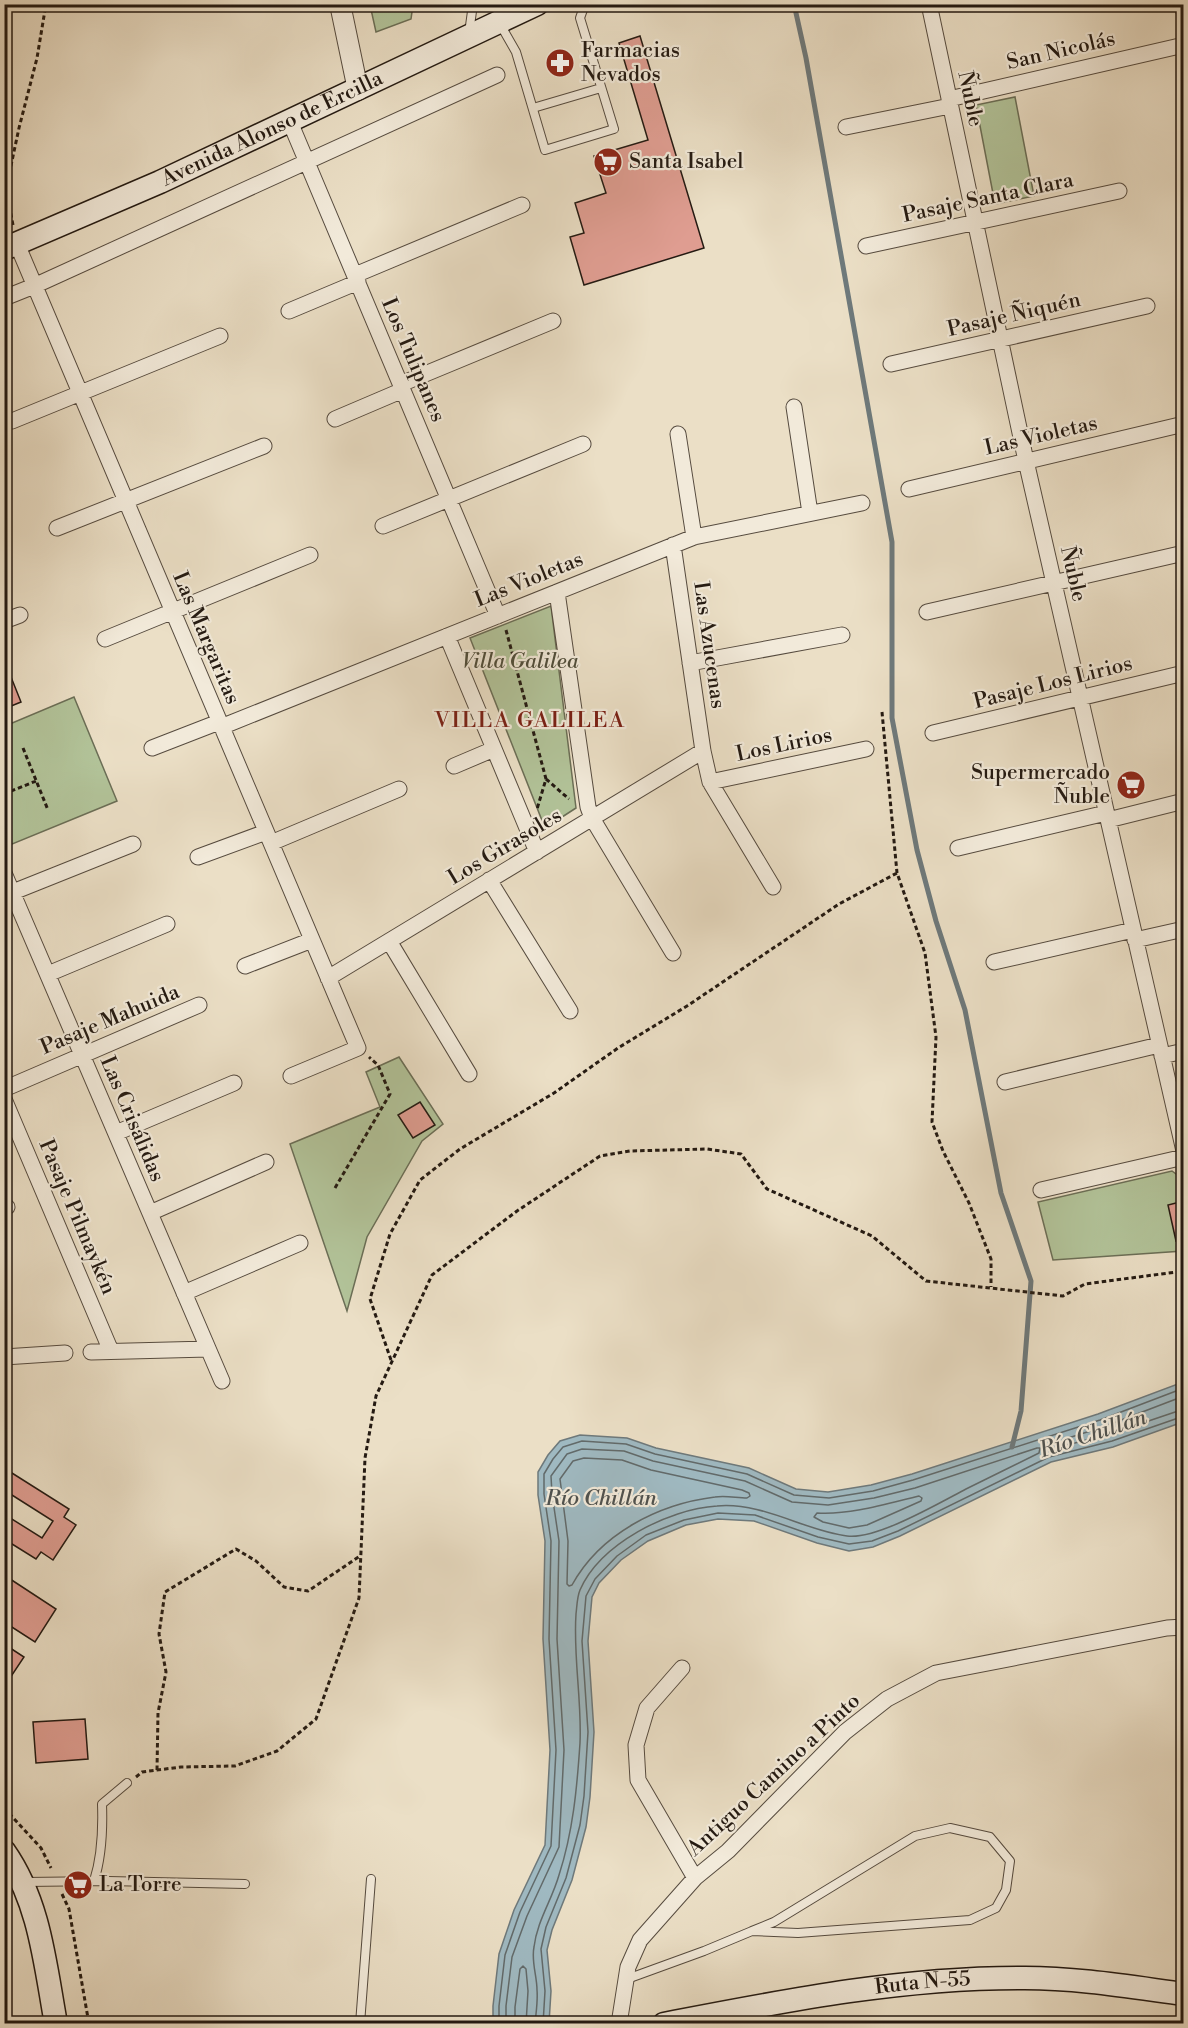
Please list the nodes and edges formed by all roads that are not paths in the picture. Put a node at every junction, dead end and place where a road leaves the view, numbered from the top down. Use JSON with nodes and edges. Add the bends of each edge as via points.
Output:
{"nodes":[{"id":1,"x":340,"y":4,"type":"edge"},
{"id":2,"x":473,"y":4,"type":"edge"},
{"id":3,"x":537,"y":4,"type":"edge"},
{"id":4,"x":585,"y":4,"type":"edge"},
{"id":5,"x":929,"y":4,"type":"edge"},
{"id":6,"x":1182,"y":4,"type":"edge"},
{"id":7,"x":1184,"y":12,"type":"edge"},
{"id":8,"x":499,"y":23,"type":"junction"},
{"id":9,"x":469,"y":38,"type":"junction"},
{"id":10,"x":1184,"y":45,"type":"edge"},
{"id":11,"x":497,"y":75,"type":"dead end"},
{"id":12,"x":601,"y":88,"type":"junction"},
{"id":13,"x":358,"y":90,"type":"junction"},
{"id":14,"x":950,"y":102,"type":"junction"},
{"id":15,"x":533,"y":108,"type":"junction"},
{"id":16,"x":290,"y":122,"type":"junction"},
{"id":17,"x":846,"y":127,"type":"dead end"},
{"id":18,"x":307,"y":162,"type":"junction"},
{"id":19,"x":1119,"y":191,"type":"dead end"},
{"id":20,"x":522,"y":205,"type":"dead end"},
{"id":21,"x":975,"y":222,"type":"junction"},
{"id":22,"x":866,"y":246,"type":"dead end"},
{"id":23,"x":11,"y":247,"type":"edge"},
{"id":24,"x":356,"y":278,"type":"junction"},
{"id":25,"x":34,"y":286,"type":"junction"},
{"id":26,"x":4,"y":298,"type":"edge"},
{"id":27,"x":1147,"y":306,"type":"dead end"},
{"id":28,"x":289,"y":311,"type":"dead end"},
{"id":29,"x":553,"y":321,"type":"dead end"},
{"id":30,"x":220,"y":336,"type":"dead end"},
{"id":31,"x":1000,"y":339,"type":"junction"},
{"id":32,"x":891,"y":364,"type":"dead end"},
{"id":33,"x":402,"y":387,"type":"junction"},
{"id":34,"x":80,"y":393,"type":"junction"},
{"id":35,"x":794,"y":407,"type":"dead end"},
{"id":36,"x":335,"y":419,"type":"dead end"},
{"id":37,"x":12,"y":421,"type":"dead end"},
{"id":38,"x":1184,"y":424,"type":"edge"},
{"id":39,"x":678,"y":434,"type":"dead end"},
{"id":40,"x":583,"y":444,"type":"dead end"},
{"id":41,"x":264,"y":446,"type":"dead end"},
{"id":42,"x":1026,"y":461,"type":"junction"},
{"id":43,"x":909,"y":489,"type":"dead end"},
{"id":44,"x":449,"y":499,"type":"junction"},
{"id":45,"x":126,"y":502,"type":"junction"},
{"id":46,"x":862,"y":503,"type":"dead end"},
{"id":47,"x":810,"y":513,"type":"junction"},
{"id":48,"x":383,"y":526,"type":"dead end"},
{"id":49,"x":57,"y":528,"type":"dead end"},
{"id":50,"x":694,"y":537,"type":"junction"},
{"id":51,"x":673,"y":545,"type":"junction"},
{"id":52,"x":1184,"y":553,"type":"edge"},
{"id":53,"x":310,"y":555,"type":"dead end"},
{"id":54,"x":1054,"y":583,"type":"junction"},
{"id":55,"x":556,"y":592,"type":"junction"},
{"id":56,"x":172,"y":611,"type":"junction"},
{"id":57,"x":927,"y":612,"type":"dead end"},
{"id":58,"x":20,"y":615,"type":"dead end"},
{"id":59,"x":498,"y":616,"type":"junction"},
{"id":60,"x":4,"y":621,"type":"edge"},
{"id":61,"x":842,"y":635,"type":"dead end"},
{"id":62,"x":447,"y":636,"type":"junction"},
{"id":63,"x":105,"y":639,"type":"dead end"},
{"id":64,"x":690,"y":663,"type":"junction"},
{"id":65,"x":1184,"y":673,"type":"edge"},
{"id":66,"x":1080,"y":698,"type":"junction"},
{"id":67,"x":220,"y":725,"type":"junction"},
{"id":68,"x":933,"y":734,"type":"dead end"},
{"id":69,"x":152,"y":748,"type":"dead end"},
{"id":70,"x":494,"y":749,"type":"junction"},
{"id":71,"x":866,"y":749,"type":"dead end"},
{"id":72,"x":703,"y":751,"type":"junction"},
{"id":73,"x":454,"y":766,"type":"dead end"},
{"id":74,"x":710,"y":782,"type":"junction"},
{"id":75,"x":399,"y":789,"type":"dead end"},
{"id":76,"x":1184,"y":801,"type":"edge"},
{"id":77,"x":1107,"y":816,"type":"junction"},
{"id":78,"x":592,"y":818,"type":"junction"},
{"id":79,"x":268,"y":838,"type":"junction"},
{"id":80,"x":133,"y":844,"type":"dead end"},
{"id":81,"x":958,"y":848,"type":"dead end"},
{"id":82,"x":537,"y":852,"type":"junction"},
{"id":83,"x":198,"y":857,"type":"dead end"},
{"id":84,"x":4,"y":873,"type":"edge"},
{"id":85,"x":489,"y":880,"type":"junction"},
{"id":86,"x":773,"y":887,"type":"dead end"},
{"id":87,"x":13,"y":892,"type":"junction"},
{"id":88,"x":167,"y":924,"type":"dead end"},
{"id":89,"x":1184,"y":929,"type":"edge"},
{"id":90,"x":1134,"y":935,"type":"junction"},
{"id":91,"x":312,"y":940,"type":"junction"},
{"id":92,"x":389,"y":941,"type":"junction"},
{"id":93,"x":673,"y":953,"type":"dead end"},
{"id":94,"x":994,"y":962,"type":"dead end"},
{"id":95,"x":245,"y":966,"type":"dead end"},
{"id":96,"x":48,"y":974,"type":"junction"},
{"id":97,"x":328,"y":978,"type":"junction"},
{"id":98,"x":200,"y":1005,"type":"dead end"},
{"id":99,"x":570,"y":1011,"type":"dead end"},
{"id":100,"x":1160,"y":1051,"type":"junction"},
{"id":101,"x":1184,"y":1051,"type":"edge"},
{"id":102,"x":82,"y":1054,"type":"junction"},
{"id":103,"x":469,"y":1074,"type":"dead end"},
{"id":104,"x":291,"y":1076,"type":"dead end"},
{"id":105,"x":1005,"y":1082,"type":"dead end"},
{"id":106,"x":234,"y":1083,"type":"dead end"},
{"id":107,"x":4,"y":1089,"type":"edge"},
{"id":108,"x":4,"y":1099,"type":"edge"},
{"id":109,"x":116,"y":1133,"type":"junction"},
{"id":110,"x":1184,"y":1151,"type":"edge"},
{"id":111,"x":1184,"y":1157,"type":"edge"},
{"id":112,"x":266,"y":1162,"type":"dead end"},
{"id":113,"x":1041,"y":1190,"type":"dead end"},
{"id":114,"x":150,"y":1213,"type":"junction"},
{"id":115,"x":300,"y":1243,"type":"dead end"},
{"id":116,"x":184,"y":1293,"type":"junction"},
{"id":117,"x":208,"y":1349,"type":"junction"},
{"id":118,"x":111,"y":1351,"type":"junction"},
{"id":119,"x":92,"y":1352,"type":"dead end"},
{"id":120,"x":65,"y":1353,"type":"dead end"},
{"id":121,"x":4,"y":1357,"type":"edge"},
{"id":122,"x":222,"y":1381,"type":"dead end"},
{"id":123,"x":1184,"y":1627,"type":"edge"},
{"id":124,"x":682,"y":1668,"type":"dead end"},
{"id":125,"x":127,"y":1784,"type":"road end"},
{"id":126,"x":4,"y":1851,"type":"edge"},
{"id":127,"x":695,"y":1878,"type":"junction"},
{"id":128,"x":370,"y":1879,"type":"dead end"},
{"id":129,"x":94,"y":1881,"type":"junction"},
{"id":130,"x":23,"y":1882,"type":"junction"},
{"id":131,"x":245,"y":1884,"type":"dead end"},
{"id":132,"x":752,"y":1931,"type":"junction"},
{"id":133,"x":625,"y":1979,"type":"junction"},
{"id":134,"x":1184,"y":1995,"type":"edge"},
{"id":135,"x":360,"y":2022,"type":"edge"},
{"id":136,"x":56,"y":2024,"type":"edge"},
{"id":137,"x":346,"y":2024,"type":"edge"},
{"id":138,"x":619,"y":2024,"type":"edge"},
{"id":139,"x":664,"y":2024,"type":"edge"}],
"edges":[{"from":1,"to":13,"type":"street"},
{"from":2,"to":9,"type":"lane"},
{"from":3,"to":8,"type":"main road","name":"Avenida Alonso de Ercilla"},
{"from":4,"to":12,"type":"lane","via":[[580,18]]},
{"from":5,"to":14,"type":"street","name":"Ñuble"},
{"from":6,"to":7,"type":"street"},
{"from":8,"to":9,"type":"main road","name":"Avenida Alonso de Ercilla"},
{"from":8,"to":15,"type":"lane","via":[[516,52]]},
{"from":9,"to":13,"type":"main road","name":"Avenida Alonso de Ercilla"},
{"from":10,"to":14,"type":"street","name":"San Nicolás"},
{"from":11,"to":18,"type":"street"},
{"from":12,"to":15,"type":"lane"},
{"from":12,"to":15,"type":"lane","via":[[614,129],[545,150]]},
{"from":13,"to":16,"type":"main road","name":"Avenida Alonso de Ercilla"},
{"from":14,"to":17,"type":"street","name":"San Nicolás"},
{"from":14,"to":21,"type":"street","name":"Ñuble"},
{"from":16,"to":18,"type":"street","name":"Los Tulipanes"},
{"from":16,"to":23,"type":"main road","name":"Avenida Alonso de Ercilla"},
{"from":18,"to":24,"type":"street","name":"Los Tulipanes"},
{"from":18,"to":25,"type":"street"},
{"from":19,"to":21,"type":"street","name":"Pasaje Santa Clara"},
{"from":20,"to":24,"type":"street"},
{"from":21,"to":22,"type":"street","name":"Pasaje Santa Clara"},
{"from":21,"to":31,"type":"street","name":"Ñuble"},
{"from":23,"to":25,"type":"street","name":"Las Margaritas"},
{"from":24,"to":28,"type":"street"},
{"from":24,"to":33,"type":"street","name":"Los Tulipanes"},
{"from":25,"to":26,"type":"street"},
{"from":25,"to":34,"type":"street","name":"Las Margaritas"},
{"from":27,"to":31,"type":"street","name":"Pasaje Ñiquén"},
{"from":29,"to":33,"type":"street"},
{"from":30,"to":34,"type":"street"},
{"from":31,"to":32,"type":"street","name":"Pasaje Ñiquén"},
{"from":31,"to":42,"type":"street","name":"Ñuble"},
{"from":33,"to":36,"type":"street"},
{"from":33,"to":44,"type":"street","name":"Los Tulipanes"},
{"from":34,"to":37,"type":"street"},
{"from":34,"to":45,"type":"street","name":"Las Margaritas"},
{"from":35,"to":47,"type":"street"},
{"from":38,"to":42,"type":"street","name":"Las Violetas"},
{"from":39,"to":50,"type":"street"},
{"from":40,"to":44,"type":"street"},
{"from":41,"to":45,"type":"street"},
{"from":42,"to":43,"type":"street","name":"Las Violetas"},
{"from":42,"to":54,"type":"street","name":"Ñuble"},
{"from":44,"to":48,"type":"street"},
{"from":44,"to":59,"type":"street","name":"Los Tulipanes"},
{"from":45,"to":49,"type":"street"},
{"from":45,"to":56,"type":"street","name":"Las Margaritas"},
{"from":46,"to":47,"type":"street","name":"Las Violetas"},
{"from":47,"to":50,"type":"street","name":"Las Violetas"},
{"from":50,"to":51,"type":"street","name":"Las Violetas"},
{"from":51,"to":55,"type":"street","name":"Las Violetas"},
{"from":51,"to":64,"type":"street","name":"Las Azucenas"},
{"from":52,"to":54,"type":"street"},
{"from":53,"to":56,"type":"street"},
{"from":54,"to":57,"type":"street"},
{"from":54,"to":66,"type":"street","name":"Ñuble"},
{"from":55,"to":59,"type":"street","name":"Las Violetas"},
{"from":55,"to":78,"type":"street"},
{"from":56,"to":63,"type":"street"},
{"from":56,"to":67,"type":"street","name":"Las Margaritas"},
{"from":58,"to":60,"type":"street"},
{"from":59,"to":62,"type":"street","name":"Las Violetas"},
{"from":61,"to":64,"type":"street"},
{"from":62,"to":67,"type":"street","name":"Las Violetas"},
{"from":62,"to":70,"type":"street"},
{"from":64,"to":72,"type":"street","name":"Las Azucenas"},
{"from":65,"to":66,"type":"street","name":"Pasaje Los Lirios"},
{"from":66,"to":68,"type":"street","name":"Pasaje Los Lirios"},
{"from":66,"to":77,"type":"street","name":"Ñuble"},
{"from":67,"to":69,"type":"street","name":"Las Violetas"},
{"from":67,"to":79,"type":"street","name":"Las Margaritas"},
{"from":70,"to":73,"type":"street"},
{"from":70,"to":82,"type":"street"},
{"from":71,"to":74,"type":"street","name":"Los Lirios"},
{"from":72,"to":74,"type":"street","name":"Las Azucenas"},
{"from":72,"to":78,"type":"street","name":"Los Girasoles"},
{"from":74,"to":86,"type":"street","name":"Las Azucenas"},
{"from":75,"to":79,"type":"street"},
{"from":76,"to":77,"type":"street"},
{"from":77,"to":81,"type":"street"},
{"from":77,"to":90,"type":"street","name":"Ñuble"},
{"from":78,"to":82,"type":"street","name":"Los Girasoles"},
{"from":78,"to":93,"type":"street"},
{"from":79,"to":83,"type":"street"},
{"from":79,"to":91,"type":"street","name":"Las Margaritas"},
{"from":80,"to":87,"type":"street"},
{"from":82,"to":85,"type":"street","name":"Los Girasoles"},
{"from":84,"to":87,"type":"street","name":"Las Crisálidas"},
{"from":85,"to":92,"type":"street","name":"Los Girasoles"},
{"from":85,"to":99,"type":"street"},
{"from":87,"to":96,"type":"street","name":"Las Crisálidas"},
{"from":88,"to":96,"type":"street"},
{"from":89,"to":90,"type":"street"},
{"from":90,"to":94,"type":"street"},
{"from":90,"to":100,"type":"street","name":"Ñuble"},
{"from":91,"to":95,"type":"street"},
{"from":91,"to":97,"type":"street","name":"Las Margaritas"},
{"from":92,"to":97,"type":"street","name":"Los Girasoles"},
{"from":92,"to":103,"type":"street"},
{"from":96,"to":102,"type":"street","name":"Las Crisálidas"},
{"from":97,"to":104,"type":"street","name":"Las Margaritas","via":[[358,1048]]},
{"from":98,"to":102,"type":"street","name":"Pasaje Mahuida"},
{"from":100,"to":101,"type":"street"},
{"from":100,"to":105,"type":"street"},
{"from":100,"to":110,"type":"street","name":"Ñuble"},
{"from":102,"to":107,"type":"street","name":"Pasaje Mahuida"},
{"from":102,"to":109,"type":"street","name":"Las Crisálidas"},
{"from":106,"to":109,"type":"street"},
{"from":108,"to":118,"type":"street","name":"Pasaje Pilmaykén"},
{"from":109,"to":114,"type":"street","name":"Las Crisálidas"},
{"from":111,"to":113,"type":"street"},
{"from":112,"to":114,"type":"street"},
{"from":114,"to":116,"type":"street","name":"Las Crisálidas"},
{"from":115,"to":116,"type":"street"},
{"from":116,"to":117,"type":"street","name":"Las Crisálidas"},
{"from":117,"to":118,"type":"street"},
{"from":117,"to":122,"type":"street","name":"Las Crisálidas"},
{"from":118,"to":119,"type":"street"},
{"from":120,"to":121,"type":"street"},
{"from":123,"to":127,"type":"street","name":"Antiguo Camino a Pinto","via":[[936,1673],[887,1699],[845,1732],[728,1851]]},
{"from":124,"to":127,"type":"street","via":[[647,1708],[636,1745],[638,1780]]},
{"from":125,"to":129,"type":"lane","via":[[102,1804],[103,1828]]},
{"from":126,"to":130,"type":"main road"},
{"from":127,"to":133,"type":"street","name":"Antiguo Camino a Pinto","via":[[640,1940]]},
{"from":128,"to":135,"type":"lane"},
{"from":129,"to":130,"type":"lane"},
{"from":129,"to":131,"type":"lane"},
{"from":130,"to":136,"type":"main road","via":[[37,1923]]},
{"from":132,"to":132,"type":"lane","via":[[774,1922],[915,1836],[951,1828],[990,1837],[1010,1861],[1006,1890],[996,1908],[970,1920],[798,1933]]},
{"from":132,"to":133,"type":"lane"},
{"from":133,"to":138,"type":"street","name":"Antiguo Camino a Pinto"},
{"from":134,"to":139,"type":"main road","name":"Ruta N-55","via":[[1069,1979],[952,1981],[808,1996]]},
{"from":135,"to":137,"type":"lane"}]}
